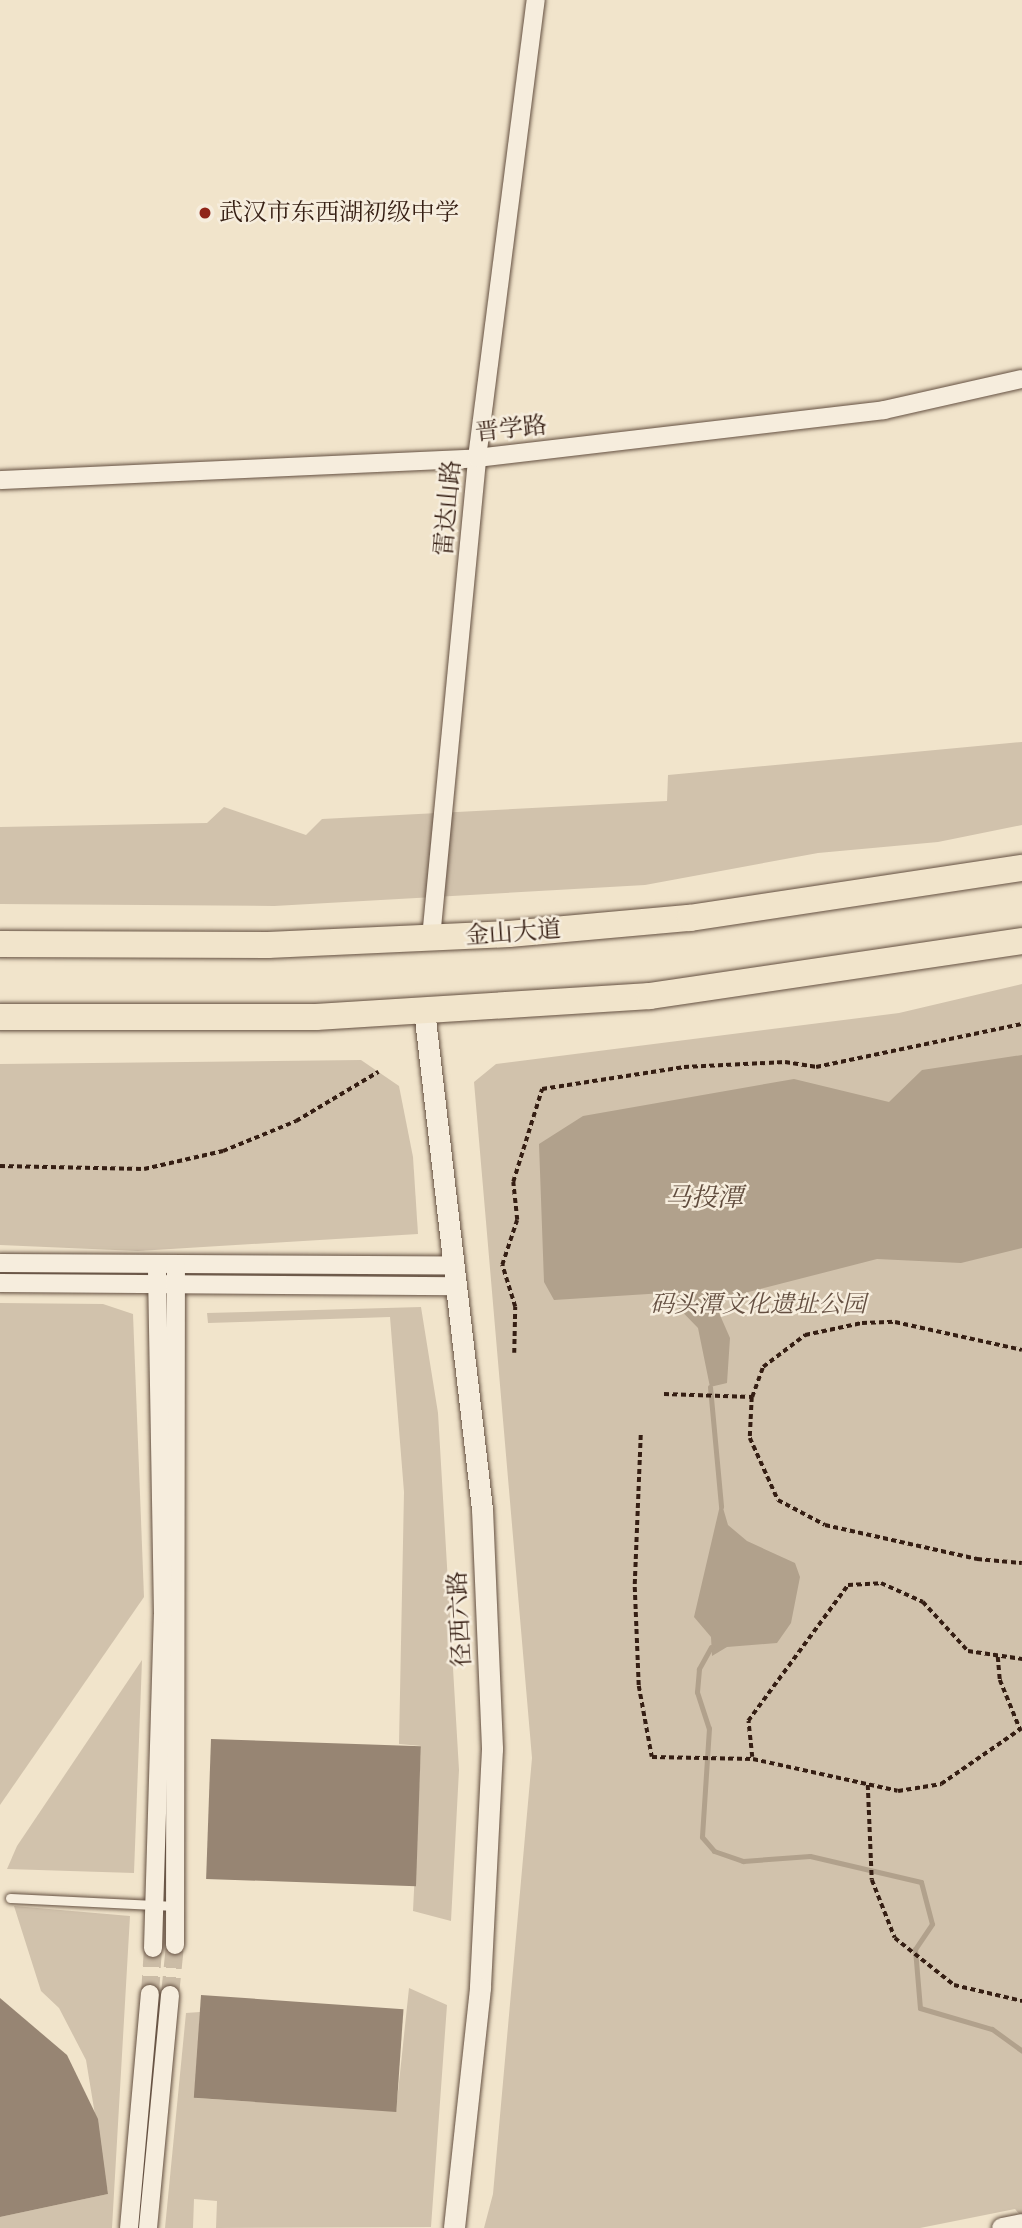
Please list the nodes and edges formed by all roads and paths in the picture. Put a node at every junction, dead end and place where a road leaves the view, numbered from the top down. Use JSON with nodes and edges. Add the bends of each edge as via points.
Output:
{"nodes":[{"id":1,"x":536,"y":0,"type":"edge"},
{"id":2,"x":1022,"y":379,"type":"edge"},
{"id":3,"x":477,"y":458,"type":"junction"},
{"id":4,"x":0,"y":480,"type":"edge"},
{"id":5,"x":1022,"y":868,"type":"edge"},
{"id":6,"x":431,"y":938,"type":"junction"},
{"id":7,"x":1022,"y":941,"type":"edge"},
{"id":8,"x":0,"y":944,"type":"edge"},
{"id":9,"x":424,"y":1010,"type":"junction"},
{"id":10,"x":0,"y":1017,"type":"edge"},
{"id":11,"x":1022,"y":1024,"type":"edge"},
{"id":12,"x":378,"y":1072,"type":"dead end"},
{"id":13,"x":0,"y":1166,"type":"edge"},
{"id":14,"x":0,"y":1264,"type":"edge"},
{"id":15,"x":157,"y":1266,"type":"junction"},
{"id":16,"x":176,"y":1266,"type":"junction"},
{"id":17,"x":456,"y":1276,"type":"junction"},
{"id":18,"x":0,"y":1283,"type":"edge"},
{"id":19,"x":159,"y":1286,"type":"junction"},
{"id":20,"x":177,"y":1286,"type":"junction"},
{"id":21,"x":1022,"y":1350,"type":"edge"},
{"id":22,"x":514,"y":1353,"type":"dead end"},
{"id":23,"x":664,"y":1394,"type":"dead end"},
{"id":24,"x":752,"y":1397,"type":"junction"},
{"id":25,"x":641,"y":1435,"type":"dead end"},
{"id":26,"x":1022,"y":1563,"type":"edge"},
{"id":27,"x":998,"y":1657,"type":"junction"},
{"id":28,"x":1022,"y":1659,"type":"edge"},
{"id":29,"x":1021,"y":1729,"type":"edge"},
{"id":30,"x":753,"y":1759,"type":"junction"},
{"id":31,"x":868,"y":1785,"type":"junction"},
{"id":32,"x":10,"y":1898,"type":"dead end"},
{"id":33,"x":155,"y":1906,"type":"junction"},
{"id":34,"x":177,"y":1906,"type":"junction"},
{"id":35,"x":175,"y":1945,"type":"tunnel mouth"},
{"id":36,"x":153,"y":1948,"type":"tunnel mouth"},
{"id":37,"x":150,"y":1994,"type":"tunnel mouth"},
{"id":38,"x":170,"y":1995,"type":"tunnel mouth"},
{"id":39,"x":1022,"y":2001,"type":"edge"},
{"id":40,"x":1022,"y":2224,"type":"edge"},
{"id":41,"x":129,"y":2228,"type":"edge"},
{"id":42,"x":148,"y":2228,"type":"edge"},
{"id":43,"x":454,"y":2228,"type":"edge"},
{"id":44,"x":1002,"y":2228,"type":"edge"}],
"edges":[{"from":1,"to":3,"type":"street","name":"雷达山路"},
{"from":2,"to":3,"type":"street","name":"晋学路","via":[[884,410]]},
{"from":3,"to":4,"type":"street","name":"晋学路"},
{"from":3,"to":6,"type":"street","name":"雷达山路"},
{"from":5,"to":6,"type":"main road","name":"金山大道","via":[[690,918]]},
{"from":6,"to":8,"type":"main road","name":"金山大道","via":[[95,948]]},
{"from":7,"to":9,"type":"main road","via":[[650,996]]},
{"from":9,"to":10,"type":"main road","via":[[316,1017]]},
{"from":9,"to":17,"type":"street","name":"径西六路"},
{"from":11,"to":22,"type":"path","via":[[816,1067],[785,1062],[684,1067],[542,1089],[513,1182],[517,1220],[502,1265],[514,1307]]},
{"from":12,"to":13,"type":"path","via":[[296,1121],[223,1151],[144,1169]]},
{"from":14,"to":15,"type":"street"},
{"from":15,"to":16,"type":"street"},
{"from":15,"to":19,"type":"street"},
{"from":16,"to":17,"type":"street"},
{"from":16,"to":20,"type":"street"},
{"from":17,"to":20,"type":"street"},
{"from":17,"to":43,"type":"street","name":"径西六路","via":[[482,1509],[492,1749],[480,1988]]},
{"from":18,"to":19,"type":"street"},
{"from":19,"to":20,"type":"street"},
{"from":19,"to":33,"type":"street","via":[[163,1614]]},
{"from":20,"to":34,"type":"street"},
{"from":21,"to":24,"type":"path","via":[[895,1322],[862,1323],[805,1335],[763,1367]]},
{"from":23,"to":24,"type":"path"},
{"from":24,"to":26,"type":"path","via":[[750,1438],[778,1500],[824,1525]]},
{"from":25,"to":30,"type":"path","via":[[635,1587],[645,1723],[652,1757]]},
{"from":27,"to":28,"type":"path"},
{"from":27,"to":29,"type":"path","via":[[1000,1680]]},
{"from":27,"to":30,"type":"path","via":[[968,1651],[923,1602],[881,1583],[848,1585],[748,1721]]},
{"from":29,"to":31,"type":"path","via":[[941,1784],[898,1791]]},
{"from":30,"to":31,"type":"path"},
{"from":31,"to":39,"type":"path","via":[[868,1855],[873,1880],[904,1946],[954,1984]]},
{"from":32,"to":33,"type":"lane"},
{"from":33,"to":34,"type":"lane"},
{"from":33,"to":36,"type":"street"},
{"from":34,"to":35,"type":"street"},
{"from":37,"to":41,"type":"street"},
{"from":38,"to":42,"type":"street"},
{"from":40,"to":44,"type":"street"}]}
